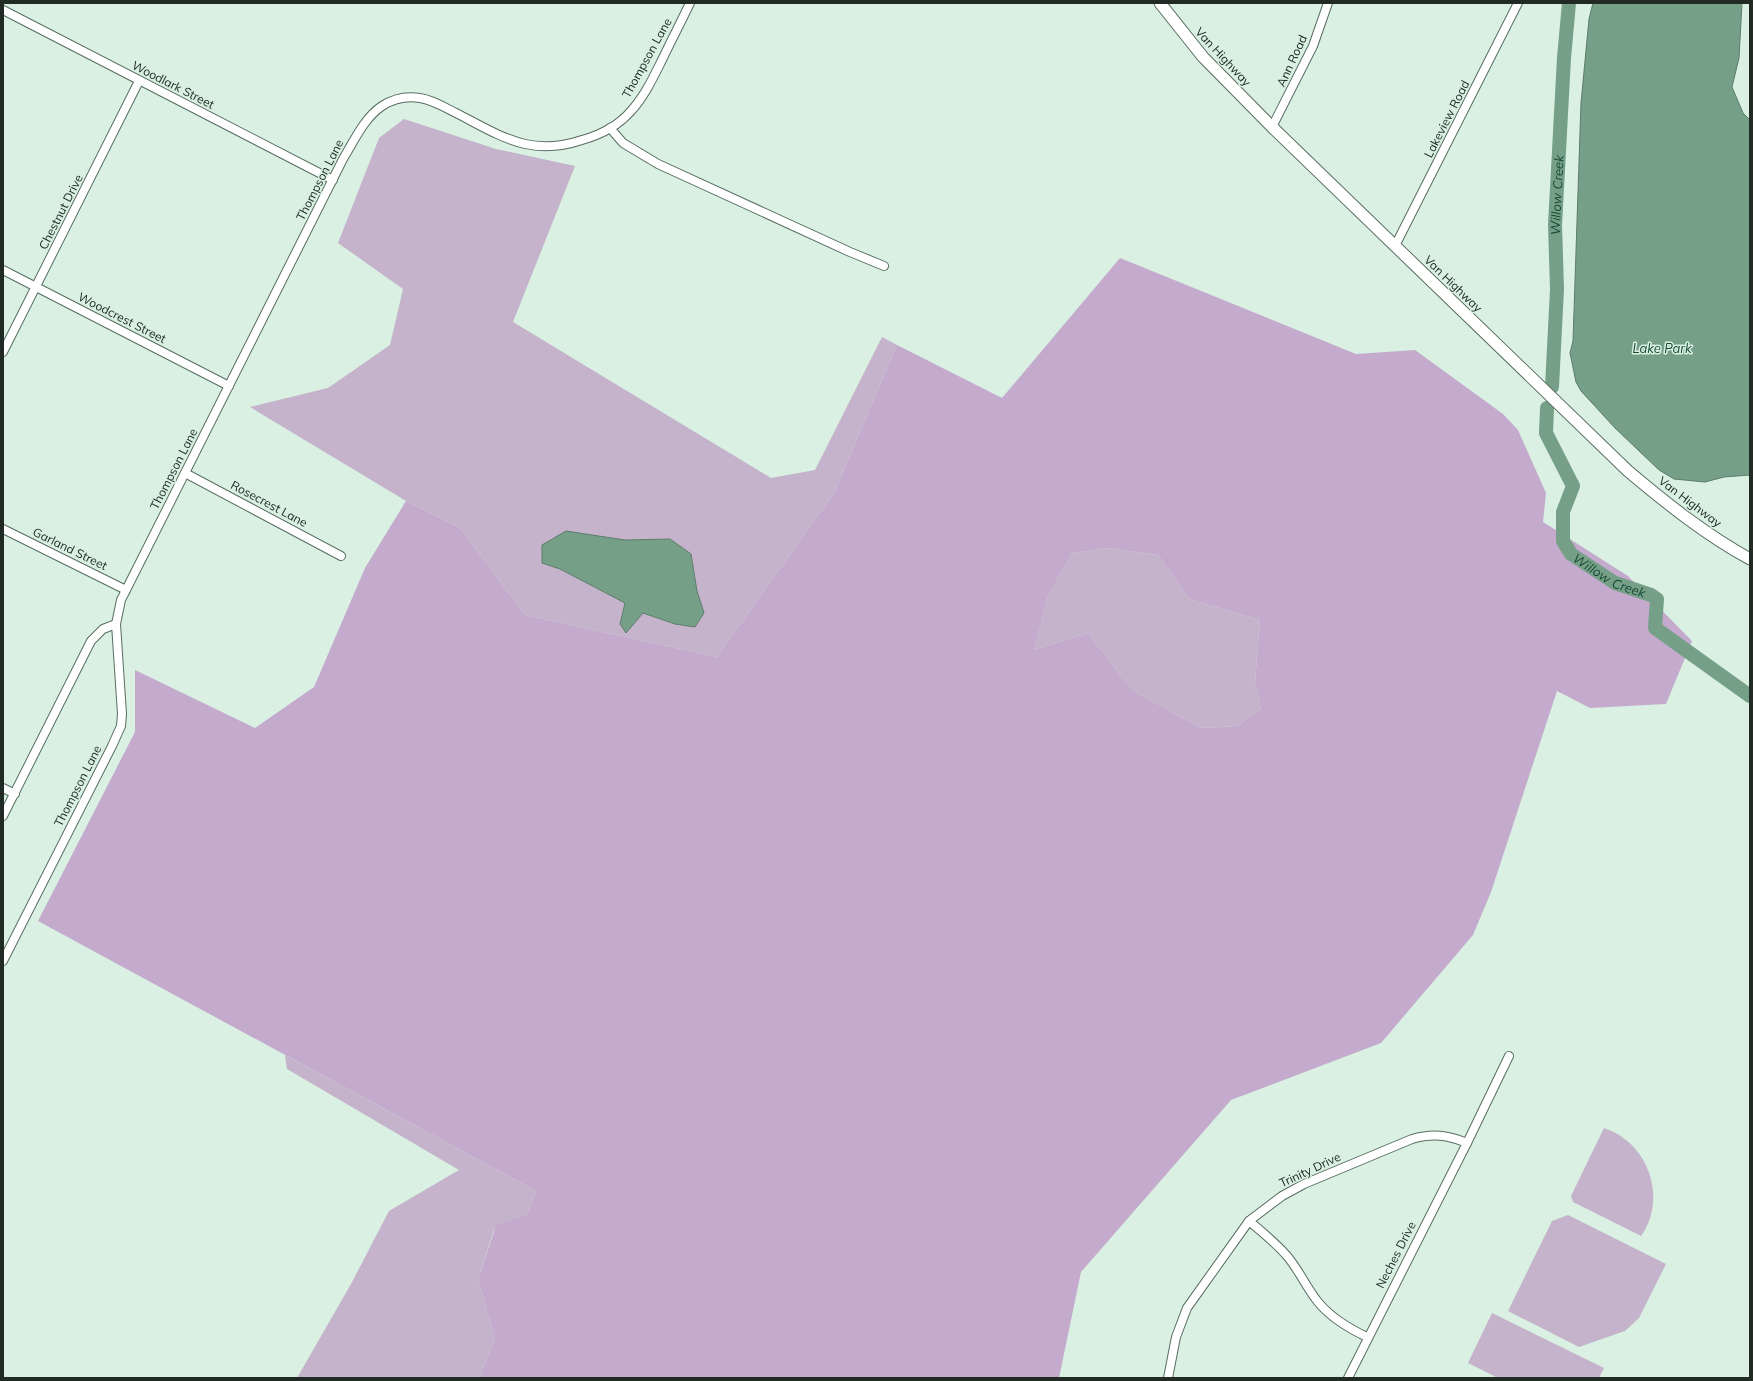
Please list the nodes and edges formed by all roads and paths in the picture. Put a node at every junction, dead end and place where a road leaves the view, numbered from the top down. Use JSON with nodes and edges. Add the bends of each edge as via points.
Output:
{"nodes":[{"id":1,"x":690,"y":3,"type":"edge"},
{"id":2,"x":1160,"y":3,"type":"edge"},
{"id":3,"x":1328,"y":3,"type":"edge"},
{"id":4,"x":1518,"y":3,"type":"edge"},
{"id":5,"x":3,"y":10,"type":"edge"},
{"id":6,"x":139,"y":81,"type":"junction"},
{"id":7,"x":1272,"y":127,"type":"junction"},
{"id":8,"x":610,"y":128,"type":"junction"},
{"id":9,"x":333,"y":180,"type":"junction"},
{"id":10,"x":1395,"y":246,"type":"junction"},
{"id":11,"x":884,"y":266,"type":"dead end"},
{"id":12,"x":3,"y":270,"type":"edge"},
{"id":13,"x":36,"y":287,"type":"junction"},
{"id":14,"x":3,"y":352,"type":"edge"},
{"id":15,"x":230,"y":386,"type":"junction"},
{"id":16,"x":185,"y":473,"type":"junction"},
{"id":17,"x":3,"y":529,"type":"edge"},
{"id":18,"x":341,"y":556,"type":"dead end"},
{"id":19,"x":1750,"y":559,"type":"edge"},
{"id":20,"x":126,"y":590,"type":"junction"},
{"id":21,"x":116,"y":624,"type":"junction"},
{"id":22,"x":3,"y":788,"type":"edge"},
{"id":23,"x":14,"y":794,"type":"junction"},
{"id":24,"x":3,"y":816,"type":"edge"},
{"id":25,"x":6,"y":946,"type":"edge"},
{"id":26,"x":3,"y":960,"type":"edge"},
{"id":27,"x":1509,"y":1056,"type":"dead end"},
{"id":28,"x":1467,"y":1143,"type":"junction"},
{"id":29,"x":1249,"y":1221,"type":"junction"},
{"id":30,"x":1367,"y":1337,"type":"junction"},
{"id":31,"x":1168,"y":1378,"type":"edge"},
{"id":32,"x":1348,"y":1378,"type":"edge"}],
"edges":[{"from":1,"to":8,"type":"street","name":"Thompson Lane","via":[[639,101],[621,121]]},
{"from":2,"to":7,"type":"main road","name":"Van Highway","via":[[1203,56]]},
{"from":3,"to":7,"type":"street","name":"Ann Road","via":[[1314,46]]},
{"from":4,"to":10,"type":"street","name":"Lakeview Road"},
{"from":5,"to":6,"type":"street","name":"Woodlark Street"},
{"from":6,"to":9,"type":"street","name":"Woodlark Street"},
{"from":6,"to":13,"type":"street","name":"Chestnut Drive"},
{"from":7,"to":10,"type":"main road","name":"Van Highway"},
{"from":8,"to":9,"type":"street","name":"Thompson Lane","via":[[574,143],[537,146],[512,140],[429,100],[402,98],[382,106],[370,116]]},
{"from":8,"to":11,"type":"street","via":[[623,143],[658,164]]},
{"from":9,"to":15,"type":"street","name":"Thompson Lane"},
{"from":10,"to":19,"type":"main road","name":"Van Highway","via":[[1628,470],[1676,510]]},
{"from":12,"to":13,"type":"street","name":"Woodcrest Street"},
{"from":13,"to":14,"type":"street","name":"Chestnut Drive"},
{"from":13,"to":15,"type":"street","name":"Woodcrest Street"},
{"from":15,"to":16,"type":"street","name":"Thompson Lane"},
{"from":16,"to":18,"type":"street","name":"Rosecrest Lane"},
{"from":16,"to":20,"type":"street","name":"Thompson Lane"},
{"from":17,"to":20,"type":"street","name":"Garland Street"},
{"from":20,"to":21,"type":"street","name":"Thompson Lane"},
{"from":21,"to":23,"type":"street","via":[[103,629],[91,641]]},
{"from":21,"to":25,"type":"street","name":"Thompson Lane","via":[[122,714],[120,726],[112,746]]},
{"from":22,"to":23,"type":"street"},
{"from":23,"to":24,"type":"street"},
{"from":25,"to":26,"type":"street","name":"Thompson Lane"},
{"from":27,"to":28,"type":"street","name":"Neches Drive"},
{"from":28,"to":29,"type":"street","name":"Trinity Drive","via":[[1437,1134],[1412,1139],[1304,1184],[1282,1196]]},
{"from":28,"to":30,"type":"street","name":"Neches Drive"},
{"from":29,"to":30,"type":"street","via":[[1286,1254],[1317,1301],[1328,1313]]},
{"from":29,"to":31,"type":"street","name":"Trinity Drive","via":[[1187,1308],[1176,1337]]},
{"from":30,"to":32,"type":"street","name":"Neches Drive"}]}
